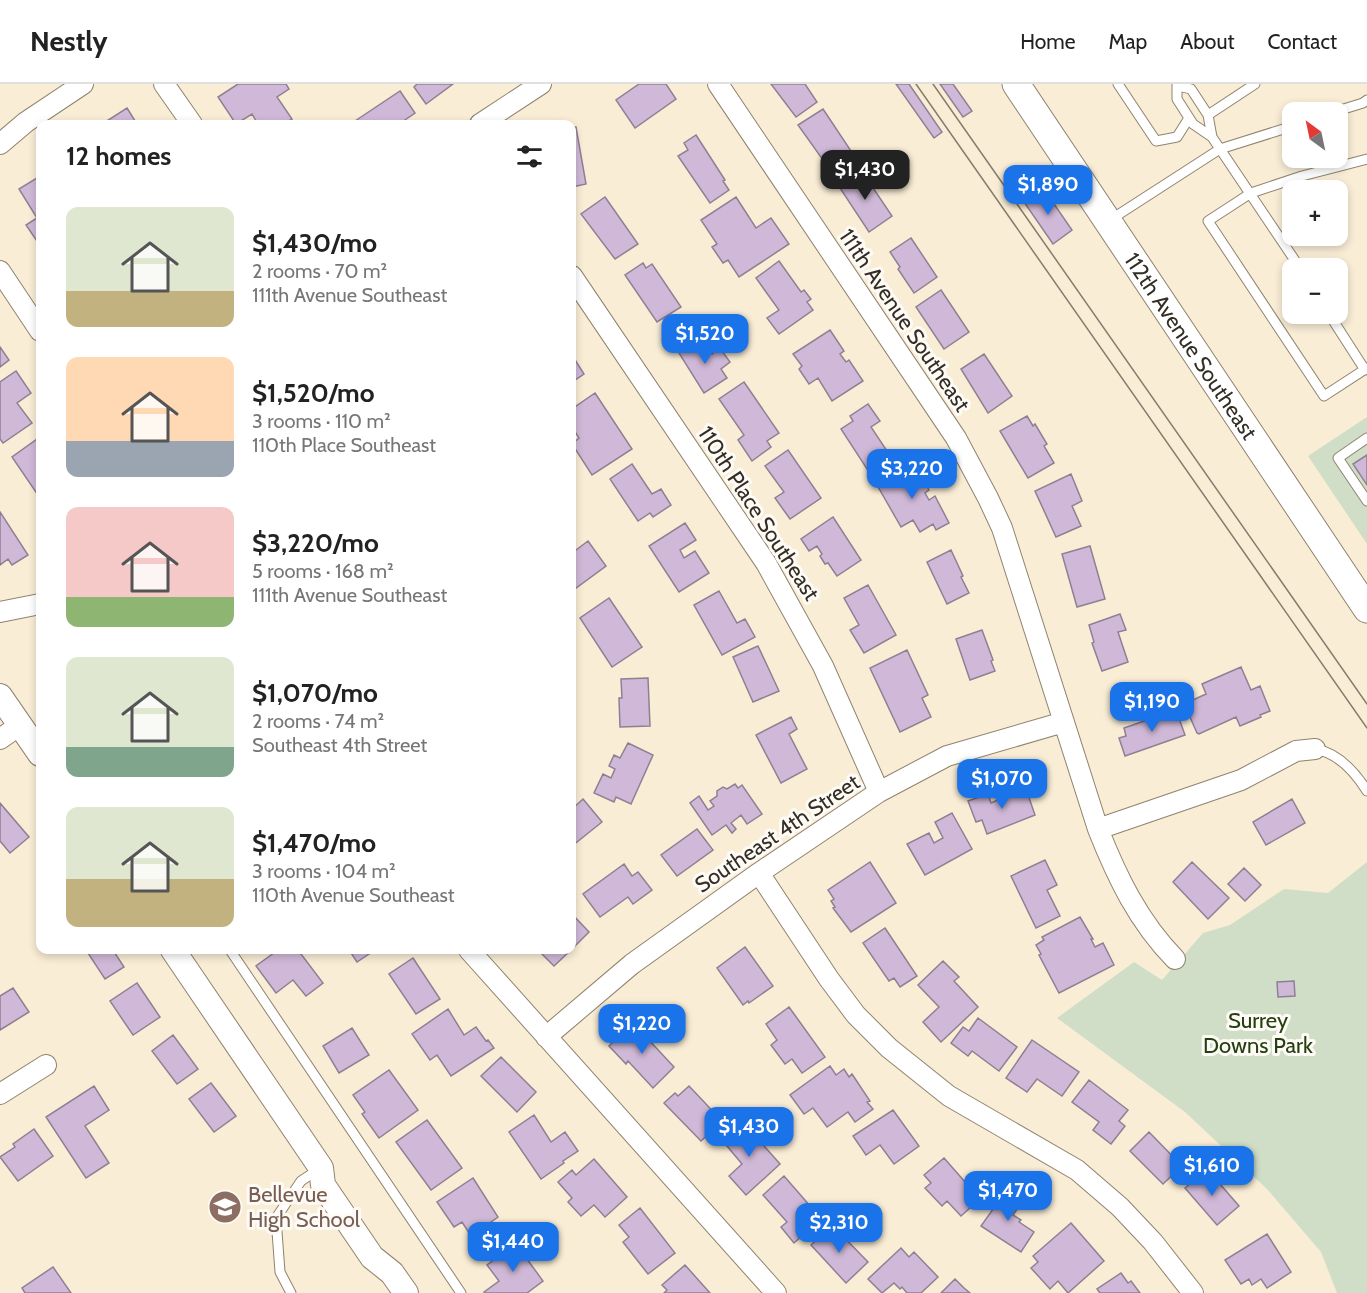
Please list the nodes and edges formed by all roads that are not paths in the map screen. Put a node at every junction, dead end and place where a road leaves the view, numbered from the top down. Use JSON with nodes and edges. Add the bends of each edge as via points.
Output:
{"nodes":[{"id":1,"x":83,"y":84,"type":"edge"},
{"id":2,"x":164,"y":84,"type":"edge"},
{"id":3,"x":541,"y":84,"type":"edge"},
{"id":4,"x":718,"y":84,"type":"edge"},
{"id":5,"x":1016,"y":84,"type":"edge"},
{"id":6,"x":1118,"y":84,"type":"edge"},
{"id":7,"x":1255,"y":84,"type":"edge"},
{"id":8,"x":1178,"y":85,"type":"edge"},
{"id":9,"x":1367,"y":100,"type":"edge"},
{"id":10,"x":1348,"y":108,"type":"edge"},
{"id":11,"x":1208,"y":115,"type":"junction"},
{"id":12,"x":1189,"y":118,"type":"junction"},
{"id":13,"x":189,"y":120,"type":"edge"},
{"id":14,"x":486,"y":120,"type":"edge"},
{"id":15,"x":1282,"y":129,"type":"edge"},
{"id":16,"x":1212,"y":137,"type":"junction"},
{"id":17,"x":0,"y":144,"type":"edge"},
{"id":18,"x":1220,"y":149,"type":"junction"},
{"id":19,"x":1367,"y":159,"type":"edge"},
{"id":20,"x":1251,"y":193,"type":"junction"},
{"id":21,"x":1108,"y":221,"type":"junction"},
{"id":22,"x":1293,"y":258,"type":"edge"},
{"id":23,"x":0,"y":271,"type":"edge"},
{"id":24,"x":576,"y":282,"type":"edge"},
{"id":25,"x":1336,"y":324,"type":"edge"},
{"id":26,"x":36,"y":326,"type":"edge"},
{"id":27,"x":1366,"y":369,"type":"edge"},
{"id":28,"x":1367,"y":438,"type":"edge"},
{"id":29,"x":1367,"y":501,"type":"edge"},
{"id":30,"x":36,"y":605,"type":"edge"},
{"id":31,"x":1367,"y":609,"type":"edge"},
{"id":32,"x":0,"y":612,"type":"edge"},
{"id":33,"x":0,"y":696,"type":"edge"},
{"id":34,"x":1064,"y":722,"type":"junction"},
{"id":35,"x":20,"y":725,"type":"junction"},
{"id":36,"x":0,"y":739,"type":"edge"},
{"id":37,"x":36,"y":748,"type":"edge"},
{"id":38,"x":1315,"y":749,"type":"joint"},
{"id":39,"x":1367,"y":791,"type":"edge"},
{"id":40,"x":879,"y":792,"type":"junction"},
{"id":41,"x":1098,"y":829,"type":"junction"},
{"id":42,"x":759,"y":873,"type":"junction"},
{"id":43,"x":176,"y":954,"type":"edge"},
{"id":44,"x":233,"y":954,"type":"edge"},
{"id":45,"x":473,"y":954,"type":"edge"},
{"id":46,"x":1175,"y":959,"type":"dead end"},
{"id":47,"x":546,"y":1037,"type":"junction"},
{"id":48,"x":46,"y":1065,"type":"dead end"},
{"id":49,"x":0,"y":1094,"type":"edge"},
{"id":50,"x":321,"y":1168,"type":"junction"},
{"id":51,"x":291,"y":1293,"type":"edge"},
{"id":52,"x":406,"y":1293,"type":"edge"},
{"id":53,"x":461,"y":1293,"type":"edge"},
{"id":54,"x":776,"y":1293,"type":"edge"},
{"id":55,"x":1193,"y":1293,"type":"edge"}],
"edges":[{"from":1,"to":17,"type":"street"},
{"from":2,"to":13,"type":"street"},
{"from":3,"to":14,"type":"street"},
{"from":4,"to":34,"type":"street","name":"111th Avenue Southeast","via":[[972,466],[1002,528]]},
{"from":5,"to":21,"type":"main road","name":"112th Avenue Southeast"},
{"from":6,"to":12,"type":"lane","via":[[1156,141],[1177,137]]},
{"from":7,"to":11,"type":"lane"},
{"from":8,"to":11,"type":"lane","via":[[1191,89]]},
{"from":8,"to":12,"type":"lane","via":[[1177,99]]},
{"from":9,"to":10,"type":"lane"},
{"from":11,"to":16,"type":"lane"},
{"from":12,"to":16,"type":"lane"},
{"from":15,"to":18,"type":"lane"},
{"from":16,"to":18,"type":"lane"},
{"from":18,"to":20,"type":"lane"},
{"from":18,"to":21,"type":"lane"},
{"from":19,"to":20,"type":"lane"},
{"from":20,"to":22,"type":"lane"},
{"from":20,"to":27,"type":"lane","via":[[1208,221],[1324,396]]},
{"from":21,"to":31,"type":"main road","name":"112th Avenue Southeast"},
{"from":23,"to":26,"type":"street"},
{"from":24,"to":40,"type":"street","name":"110th Place Southeast","via":[[771,571],[823,666]]},
{"from":25,"to":27,"type":"lane"},
{"from":28,"to":29,"type":"lane","via":[[1338,458]]},
{"from":30,"to":32,"type":"street"},
{"from":33,"to":35,"type":"street"},
{"from":34,"to":40,"type":"street","name":"Southeast 4th Street","via":[[946,756]]},
{"from":34,"to":41,"type":"street","name":"111th Avenue Southeast"},
{"from":35,"to":36,"type":"street"},
{"from":35,"to":37,"type":"street"},
{"from":38,"to":39,"type":"lane","via":[[1341,760]]},
{"from":38,"to":41,"type":"street","via":[[1296,751],[1241,780]]},
{"from":40,"to":42,"type":"street","name":"Southeast 4th Street"},
{"from":41,"to":46,"type":"street","name":"111th Avenue Southeast","via":[[1129,899]]},
{"from":42,"to":47,"type":"street","name":"Southeast 4th Street","via":[[632,964]]},
{"from":42,"to":55,"type":"street","via":[[829,979],[856,1015],[889,1048],[949,1096],[1077,1170],[1145,1233]]},
{"from":43,"to":50,"type":"street"},
{"from":44,"to":53,"type":"lane"},
{"from":45,"to":47,"type":"street"},
{"from":47,"to":54,"type":"street"},
{"from":48,"to":49,"type":"street"},
{"from":50,"to":51,"type":"lane","via":[[301,1181],[276,1218],[280,1272]]},
{"from":50,"to":52,"type":"street","via":[[323,1185],[372,1257],[393,1273]]}]}
